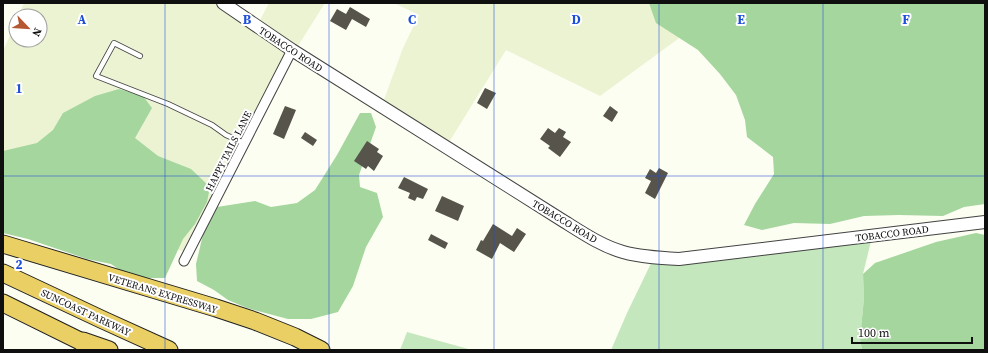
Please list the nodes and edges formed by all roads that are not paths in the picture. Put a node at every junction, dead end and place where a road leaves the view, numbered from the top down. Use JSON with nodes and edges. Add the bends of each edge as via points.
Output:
{"nodes":[{"id":1,"x":223,"y":3,"type":"edge"},
{"id":2,"x":292,"y":50,"type":"junction"},
{"id":3,"x":140,"y":56,"type":"dead end"},
{"id":4,"x":244,"y":143,"type":"junction"},
{"id":5,"x":985,"y":222,"type":"edge"},
{"id":6,"x":3,"y":244,"type":"edge"},
{"id":7,"x":184,"y":261,"type":"dead end"},
{"id":8,"x":3,"y":272,"type":"edge"},
{"id":9,"x":3,"y":303,"type":"edge"},
{"id":10,"x":86,"y":345,"type":"edge"},
{"id":11,"x":108,"y":350,"type":"edge"},
{"id":12,"x":169,"y":350,"type":"edge"},
{"id":13,"x":321,"y":350,"type":"edge"}],
"edges":[{"from":1,"to":2,"type":"street","name":"TOBACCO ROAD"},
{"from":2,"to":4,"type":"street","name":"HAPPY TAILS LANE"},
{"from":2,"to":5,"type":"street","name":"TOBACCO ROAD","via":[[587,236],[623,252],[679,259]]},
{"from":3,"to":4,"type":"lane","via":[[114,43],[96,76],[168,104],[212,124],[226,135]]},
{"from":4,"to":7,"type":"street","name":"HAPPY TAILS LANE"},
{"from":6,"to":13,"type":"highway","name":"VETERANS EXPRESSWAY","via":[[216,308]]},
{"from":8,"to":12,"type":"highway","name":"SUNCOAST PARKWAY"},
{"from":9,"to":10,"type":"highway"},
{"from":10,"to":11,"type":"highway"}]}
